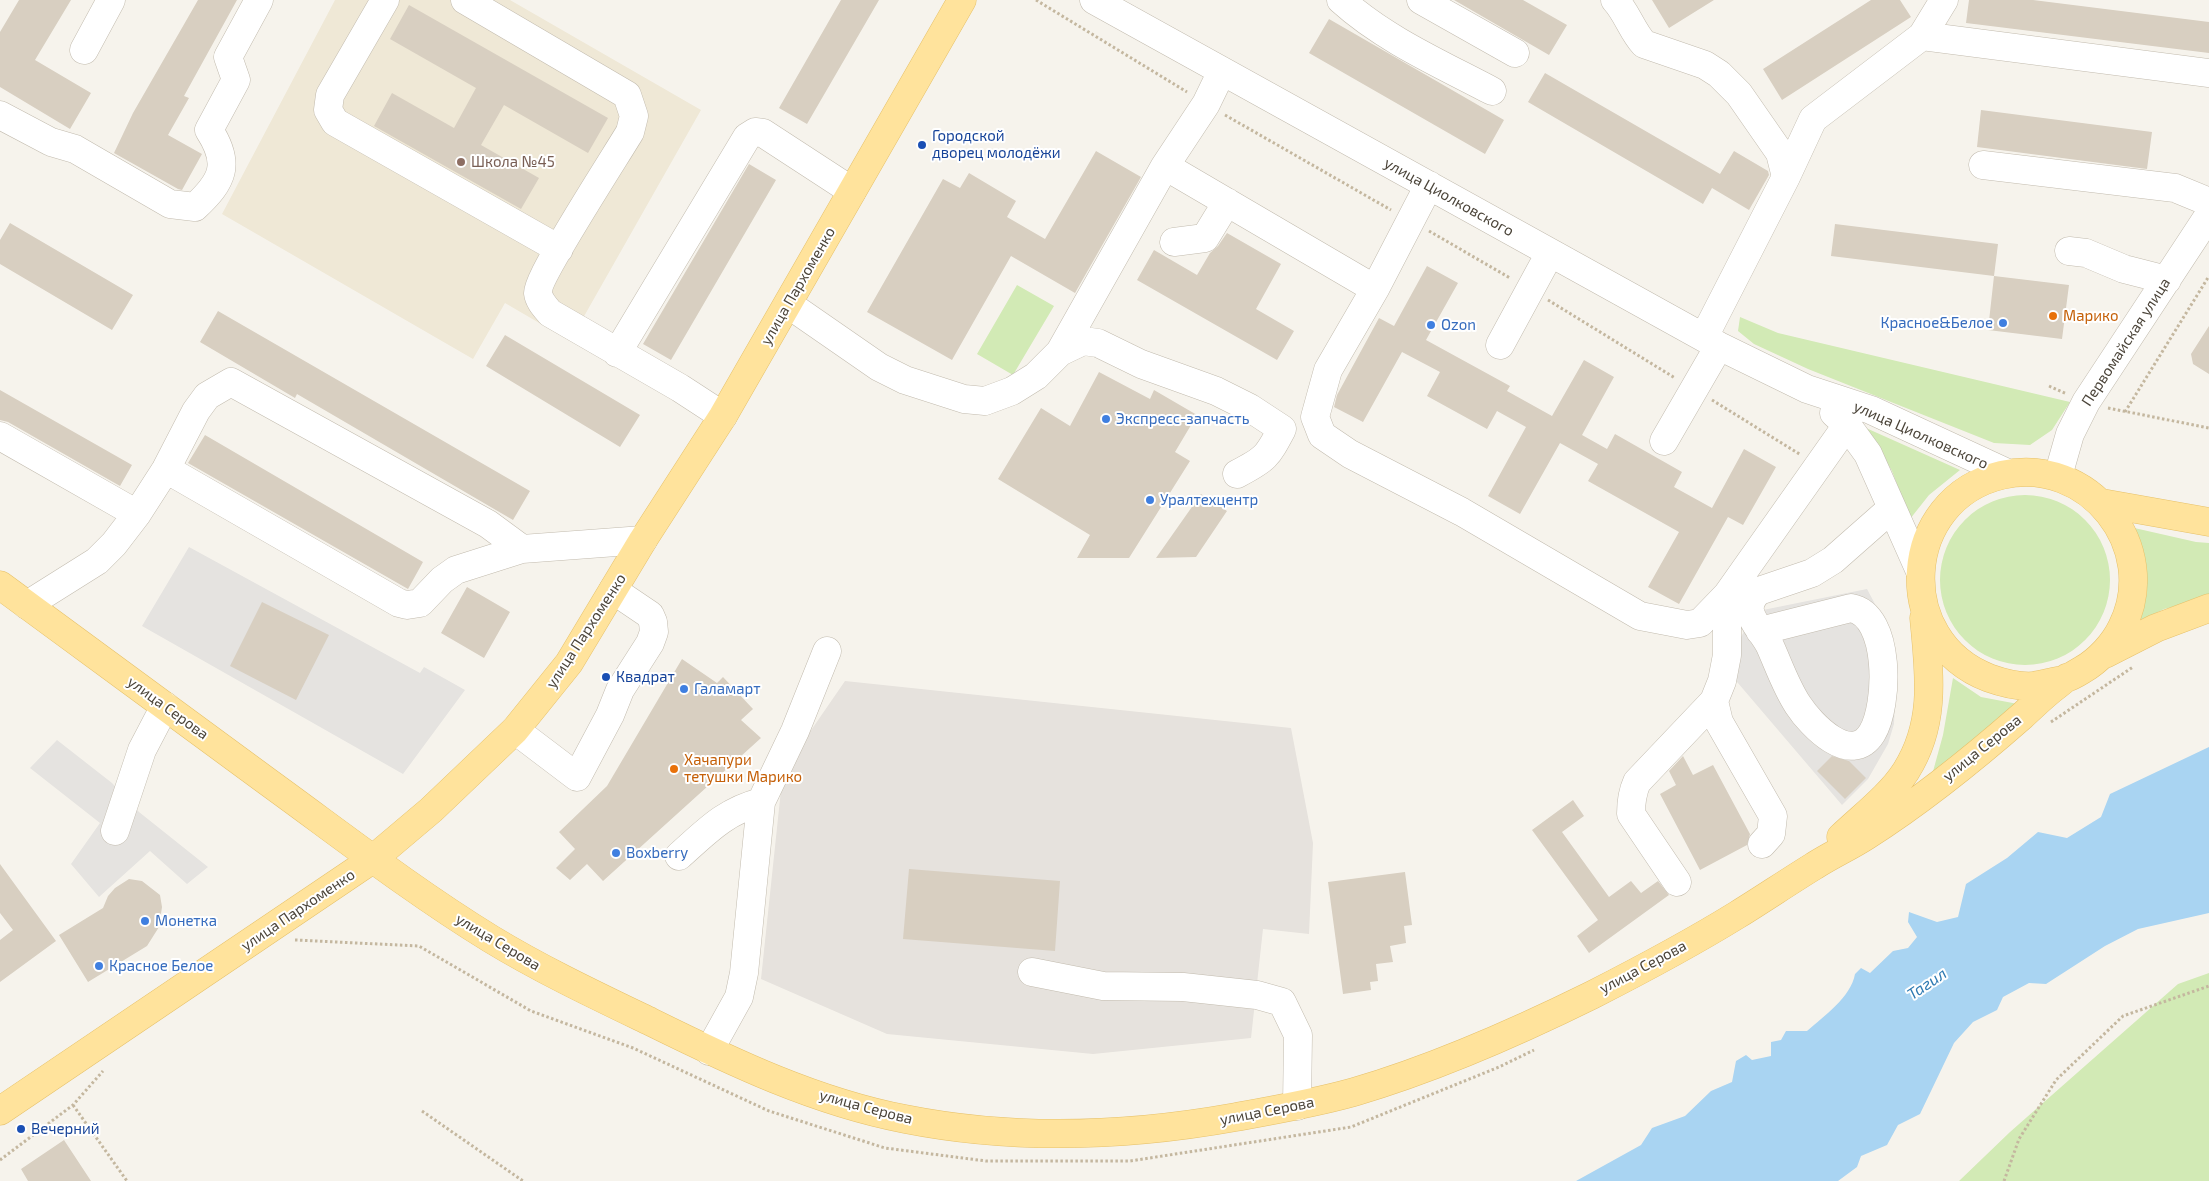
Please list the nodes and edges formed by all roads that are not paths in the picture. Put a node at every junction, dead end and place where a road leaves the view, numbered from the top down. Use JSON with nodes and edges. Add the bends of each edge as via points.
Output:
{"nodes":[{"id":1,"x":111,"y":0,"type":"edge"},
{"id":2,"x":259,"y":0,"type":"edge"},
{"id":3,"x":385,"y":0,"type":"edge"},
{"id":4,"x":465,"y":0,"type":"edge"},
{"id":5,"x":962,"y":0,"type":"edge"},
{"id":6,"x":1094,"y":0,"type":"edge"},
{"id":7,"x":1342,"y":0,"type":"edge"},
{"id":8,"x":1421,"y":0,"type":"edge"},
{"id":9,"x":1615,"y":0,"type":"edge"},
{"id":10,"x":1944,"y":0,"type":"edge"},
{"id":11,"x":1922,"y":36,"type":"junction"},
{"id":12,"x":84,"y":50,"type":"dead end"},
{"id":13,"x":1516,"y":52,"type":"dead end"},
{"id":14,"x":1222,"y":71,"type":"junction"},
{"id":15,"x":2209,"y":73,"type":"edge"},
{"id":16,"x":1492,"y":91,"type":"dead end"},
{"id":17,"x":0,"y":115,"type":"edge"},
{"id":18,"x":1983,"y":165,"type":"dead end"},
{"id":19,"x":1165,"y":166,"type":"junction"},
{"id":20,"x":1786,"y":177,"type":"junction"},
{"id":21,"x":1429,"y":185,"type":"junction"},
{"id":22,"x":852,"y":191,"type":"junction"},
{"id":23,"x":1227,"y":202,"type":"junction"},
{"id":24,"x":2209,"y":202,"type":"edge"},
{"id":25,"x":2209,"y":215,"type":"edge"},
{"id":26,"x":1174,"y":242,"type":"dead end"},
{"id":27,"x":559,"y":249,"type":"junction"},
{"id":28,"x":2069,"y":251,"type":"dead end"},
{"id":29,"x":1550,"y":253,"type":"junction"},
{"id":30,"x":2167,"y":280,"type":"junction"},
{"id":31,"x":1375,"y":289,"type":"junction"},
{"id":32,"x":788,"y":304,"type":"junction"},
{"id":33,"x":1711,"y":341,"type":"junction"},
{"id":34,"x":1500,"y":344,"type":"dead end"},
{"id":35,"x":1060,"y":352,"type":"junction"},
{"id":36,"x":617,"y":353,"type":"junction"},
{"id":37,"x":1806,"y":390,"type":"junction"},
{"id":38,"x":723,"y":416,"type":"junction"},
{"id":39,"x":1315,"y":417,"type":"junction"},
{"id":40,"x":1847,"y":425,"type":"junction"},
{"id":41,"x":1282,"y":429,"type":"junction"},
{"id":42,"x":0,"y":436,"type":"edge"},
{"id":43,"x":1664,"y":441,"type":"dead end"},
{"id":44,"x":166,"y":469,"type":"junction"},
{"id":45,"x":2007,"y":473,"type":"junction"},
{"id":46,"x":1237,"y":474,"type":"dead end"},
{"id":47,"x":2058,"y":476,"type":"junction"},
{"id":48,"x":2102,"y":503,"type":"junction"},
{"id":49,"x":1892,"y":508,"type":"junction"},
{"id":50,"x":136,"y":514,"type":"junction"},
{"id":51,"x":2209,"y":522,"type":"edge"},
{"id":52,"x":643,"y":540,"type":"junction"},
{"id":53,"x":522,"y":549,"type":"junction"},
{"id":54,"x":1920,"y":571,"type":"junction"},
{"id":55,"x":0,"y":584,"type":"edge"},
{"id":56,"x":613,"y":590,"type":"junction"},
{"id":57,"x":1727,"y":595,"type":"junction"},
{"id":58,"x":27,"y":605,"type":"junction"},
{"id":59,"x":1923,"y":607,"type":"junction"},
{"id":60,"x":2209,"y":608,"type":"edge"},
{"id":61,"x":1760,"y":631,"type":"junction"},
{"id":62,"x":827,"y":651,"type":"dead end"},
{"id":63,"x":2102,"y":655,"type":"junction"},
{"id":64,"x":2063,"y":680,"type":"junction"},
{"id":65,"x":1714,"y":702,"type":"junction"},
{"id":66,"x":165,"y":706,"type":"junction"},
{"id":67,"x":515,"y":730,"type":"junction"},
{"id":68,"x":761,"y":802,"type":"junction"},
{"id":69,"x":115,"y":831,"type":"dead end"},
{"id":70,"x":1762,"y":844,"type":"dead end"},
{"id":71,"x":679,"y":856,"type":"dead end"},
{"id":72,"x":373,"y":859,"type":"junction"},
{"id":73,"x":1822,"y":860,"type":"junction"},
{"id":74,"x":1677,"y":882,"type":"dead end"},
{"id":75,"x":1032,"y":972,"type":"dead end"},
{"id":76,"x":709,"y":1051,"type":"junction"},
{"id":77,"x":1297,"y":1106,"type":"junction"},
{"id":78,"x":0,"y":1111,"type":"edge"}],
"edges":[{"from":1,"to":12,"type":"street"},
{"from":2,"to":17,"type":"street","via":[[228,57],[236,80],[209,130],[219,145],[223,166],[213,191],[195,207],[170,204],[74,150]]},
{"from":3,"to":27,"type":"street","via":[[330,95],[328,110],[335,122]]},
{"from":4,"to":27,"type":"street","via":[[627,95],[634,116],[630,132]]},
{"from":5,"to":22,"type":"main road","name":"улица Пархоменко"},
{"from":6,"to":14,"type":"street","name":"улица Циолковского"},
{"from":7,"to":16,"type":"street","via":[[1396,39]]},
{"from":8,"to":13,"type":"street"},
{"from":9,"to":20,"type":"street","via":[[1644,44],[1705,64],[1739,94],[1780,153]]},
{"from":10,"to":11,"type":"street"},
{"from":11,"to":15,"type":"street"},
{"from":11,"to":20,"type":"street","via":[[1813,119]]},
{"from":14,"to":19,"type":"street","via":[[1206,104]]},
{"from":14,"to":21,"type":"street","name":"улица Циолковского"},
{"from":18,"to":24,"type":"street","via":[[2174,188]]},
{"from":19,"to":23,"type":"street"},
{"from":19,"to":35,"type":"street"},
{"from":20,"to":33,"type":"street"},
{"from":21,"to":29,"type":"street","name":"улица Циолковского"},
{"from":21,"to":31,"type":"street"},
{"from":22,"to":32,"type":"main road","name":"улица Пархоменко"},
{"from":22,"to":36,"type":"street","via":[[763,134],[755,132],[747,137]]},
{"from":23,"to":26,"type":"street","via":[[1206,238]]},
{"from":23,"to":31,"type":"street"},
{"from":25,"to":30,"type":"street","name":"Первомайская улица"},
{"from":27,"to":36,"type":"street","via":[[540,285],[541,302],[550,313]]},
{"from":28,"to":30,"type":"street","via":[[2086,253]]},
{"from":29,"to":33,"type":"street","name":"улица Циолковского"},
{"from":29,"to":34,"type":"street"},
{"from":30,"to":47,"type":"street","name":"Первомайская улица","via":[[2086,402],[2070,434]]},
{"from":31,"to":39,"type":"street","via":[[1328,370]]},
{"from":32,"to":35,"type":"street","via":[[879,367],[905,380],[964,398],[985,401],[1012,391],[1036,376]]},
{"from":32,"to":38,"type":"main road","name":"улица Пархоменко"},
{"from":33,"to":37,"type":"street","name":"улица Циолковского"},
{"from":33,"to":43,"type":"street"},
{"from":35,"to":41,"type":"street","via":[[1083,341],[1098,343],[1141,364],[1216,391]]},
{"from":36,"to":38,"type":"street"},
{"from":37,"to":40,"type":"street","name":"улица Циолковского"},
{"from":37,"to":45,"type":"street","name":"улица Циолковского","via":[[1871,410]]},
{"from":38,"to":52,"type":"main road","name":"улица Пархоменко"},
{"from":39,"to":41,"type":"street"},
{"from":39,"to":57,"type":"street","via":[[1322,435],[1350,454],[1462,512],[1640,616],[1687,625],[1700,623]]},
{"from":40,"to":49,"type":"street","name":"улица Циолковского","via":[[1868,454]]},
{"from":40,"to":57,"type":"street"},
{"from":41,"to":46,"type":"street","via":[[1261,462]]},
{"from":42,"to":50,"type":"street"},
{"from":44,"to":50,"type":"street"},
{"from":44,"to":53,"type":"street","via":[[407,605],[420,603],[456,570]]},
{"from":44,"to":53,"type":"street","via":[[207,396],[231,382],[488,524]]},
{"from":45,"to":47,"type":"main road","name":"улица Серова","via":[[2035,472]]},
{"from":45,"to":54,"type":"main road","name":"улица Серова","via":[[1980,482],[1957,497],[1938,518],[1925,544]]},
{"from":47,"to":48,"type":"main road"},
{"from":48,"to":51,"type":"main road"},
{"from":48,"to":63,"type":"main road","via":[[2122,530],[2133,562],[2132,596],[2122,628]]},
{"from":49,"to":54,"type":"street","name":"улица Циолковского"},
{"from":49,"to":61,"type":"street","via":[[1833,560],[1812,573],[1753,596],[1751,608],[1754,623]]},
{"from":50,"to":58,"type":"street","via":[[97,561]]},
{"from":52,"to":53,"type":"street"},
{"from":52,"to":56,"type":"main road","name":"улица Пархоменко"},
{"from":54,"to":59,"type":"main road","name":"улица Серова"},
{"from":55,"to":58,"type":"main road","name":"улица Серова"},
{"from":56,"to":67,"type":"main road","name":"улица Пархоменко","via":[[569,663]]},
{"from":56,"to":67,"type":"street","via":[[650,615],[654,632],[577,777]]},
{"from":57,"to":65,"type":"street","via":[[1727,655]]},
{"from":58,"to":66,"type":"main road","name":"улица Серова"},
{"from":59,"to":64,"type":"main road","via":[[1935,634],[1953,657],[1977,674],[2005,684],[2034,686]]},
{"from":59,"to":73,"type":"main road","name":"улица Серова","via":[[1930,684],[1929,708],[1919,743],[1906,771],[1889,792],[1833,845]]},
{"from":60,"to":63,"type":"main road","via":[[2156,628]]},
{"from":61,"to":61,"type":"street","via":[[1769,643],[1798,705],[1812,722],[1829,739],[1843,745],[1867,739],[1880,710],[1885,665],[1877,634],[1861,610],[1851,608]]},
{"from":62,"to":68,"type":"street"},
{"from":63,"to":64,"type":"main road","via":[[2084,670]]},
{"from":64,"to":73,"type":"main road","name":"улица Серова","via":[[1928,792],[1869,834]]},
{"from":65,"to":70,"type":"street","via":[[1719,722],[1773,816],[1771,834]]},
{"from":65,"to":74,"type":"street","via":[[1637,782],[1633,791],[1631,814]]},
{"from":66,"to":69,"type":"street","via":[[142,750]]},
{"from":66,"to":72,"type":"main road","name":"улица Серова"},
{"from":67,"to":72,"type":"main road","name":"улица Пархоменко","via":[[431,810]]},
{"from":68,"to":71,"type":"street","via":[[745,806],[719,820]]},
{"from":68,"to":76,"type":"street","via":[[739,997]]},
{"from":72,"to":76,"type":"main road","name":"улица Серова","via":[[445,910],[537,966]]},
{"from":72,"to":78,"type":"main road","name":"улица Пархоменко"},
{"from":73,"to":77,"type":"main road","name":"улица Серова","via":[[1678,950],[1549,1016],[1489,1044],[1402,1076]]},
{"from":75,"to":77,"type":"street","via":[[1103,986],[1183,987],[1256,995],[1282,1002],[1298,1035]]},
{"from":76,"to":77,"type":"main road","name":"улица Серова","via":[[793,1087],[901,1119],[999,1133],[1140,1132]]}]}
